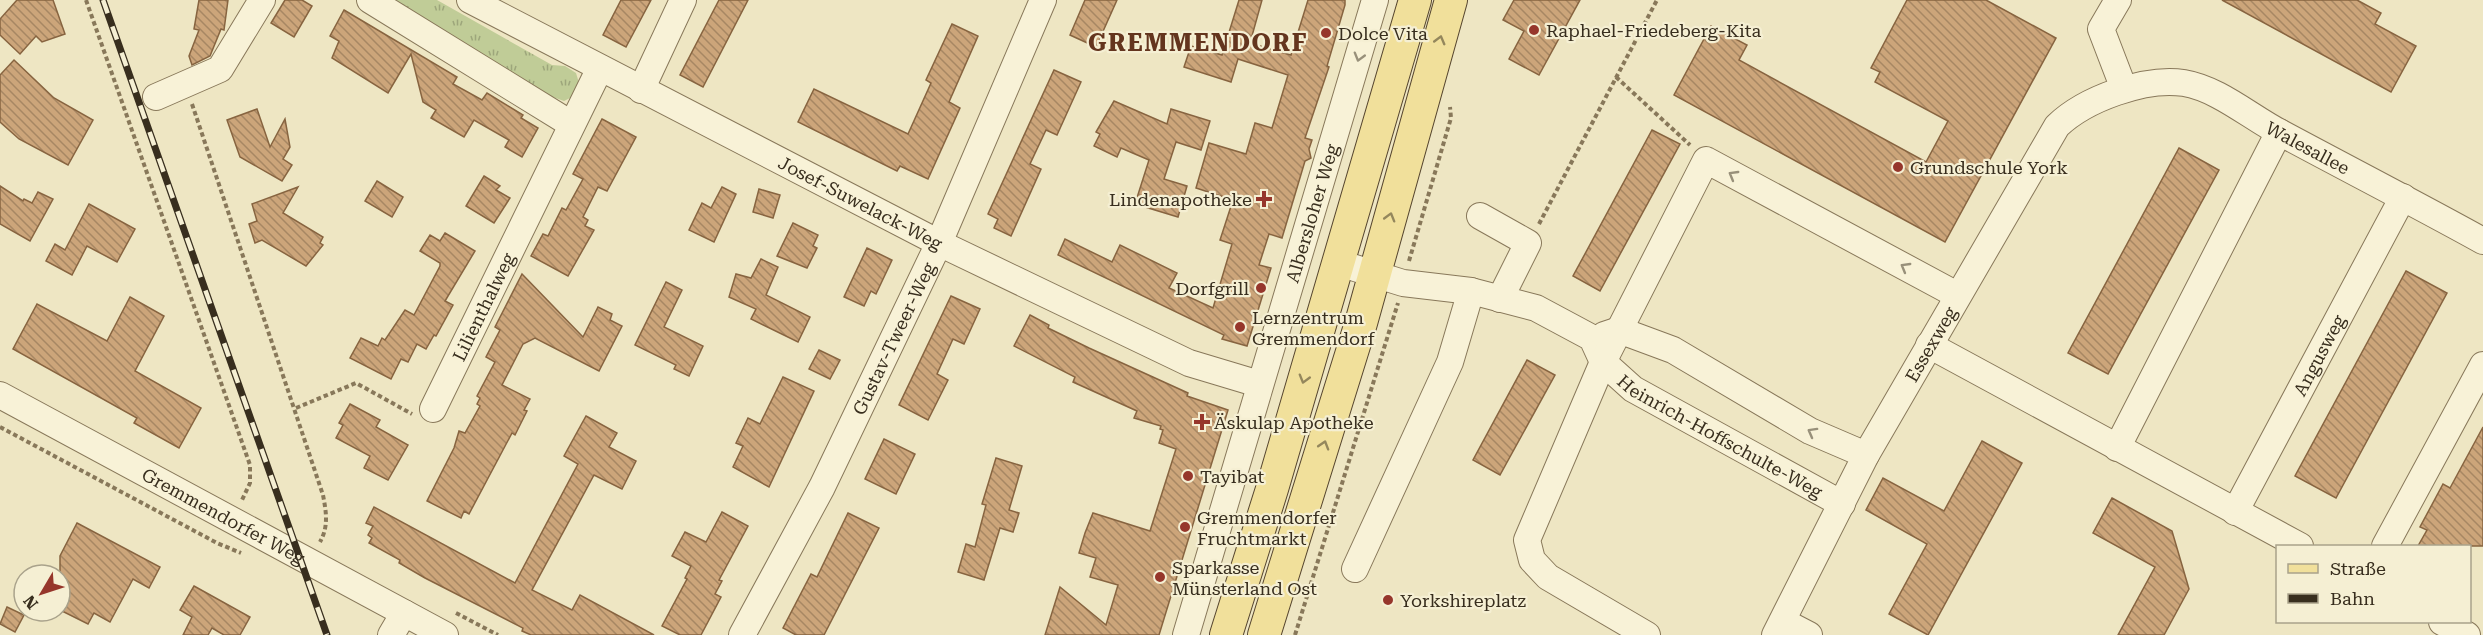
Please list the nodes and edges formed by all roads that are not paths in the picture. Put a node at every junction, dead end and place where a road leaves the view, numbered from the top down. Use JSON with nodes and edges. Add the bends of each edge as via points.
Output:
{"nodes":[{"id":1,"x":262,"y":0,"type":"edge"},
{"id":2,"x":370,"y":0,"type":"edge"},
{"id":3,"x":470,"y":0,"type":"edge"},
{"id":4,"x":683,"y":0,"type":"edge"},
{"id":5,"x":1043,"y":0,"type":"edge"},
{"id":6,"x":1375,"y":0,"type":"edge"},
{"id":7,"x":1415,"y":0,"type":"edge"},
{"id":8,"x":1451,"y":0,"type":"edge"},
{"id":9,"x":2118,"y":0,"type":"edge"},
{"id":10,"x":600,"y":68,"type":"junction"},
{"id":11,"x":2124,"y":89,"type":"junction"},
{"id":12,"x":641,"y":90,"type":"junction"},
{"id":13,"x":146,"y":102,"type":"road end"},
{"id":14,"x":571,"y":124,"type":"junction"},
{"id":15,"x":2279,"y":132,"type":"junction"},
{"id":16,"x":2403,"y":197,"type":"junction"},
{"id":17,"x":1480,"y":216,"type":"dead end"},
{"id":18,"x":2483,"y":241,"type":"edge"},
{"id":19,"x":939,"y":243,"type":"junction"},
{"id":20,"x":1339,"y":263,"type":"junction"},
{"id":21,"x":1374,"y":274,"type":"junction"},
{"id":22,"x":1471,"y":291,"type":"junction"},
{"id":23,"x":1957,"y":295,"type":"junction"},
{"id":24,"x":1500,"y":299,"type":"junction"},
{"id":25,"x":1619,"y":330,"type":"junction"},
{"id":26,"x":1592,"y":338,"type":"junction"},
{"id":27,"x":1929,"y":345,"type":"junction"},
{"id":28,"x":1603,"y":362,"type":"junction"},
{"id":29,"x":2483,"y":365,"type":"edge"},
{"id":30,"x":1259,"y":384,"type":"junction"},
{"id":31,"x":0,"y":395,"type":"edge"},
{"id":32,"x":433,"y":409,"type":"road end"},
{"id":33,"x":2117,"y":448,"type":"junction"},
{"id":34,"x":1866,"y":455,"type":"junction"},
{"id":35,"x":1842,"y":504,"type":"junction"},
{"id":36,"x":2235,"y":512,"type":"junction"},
{"id":37,"x":2298,"y":545,"type":"edge"},
{"id":38,"x":2386,"y":545,"type":"edge"},
{"id":39,"x":1354,"y":569,"type":"dead end"},
{"id":40,"x":404,"y":613,"type":"junction"},
{"id":41,"x":2446,"y":623,"type":"edge"},
{"id":42,"x":1780,"y":628,"type":"edge"},
{"id":43,"x":391,"y":635,"type":"edge"},
{"id":44,"x":446,"y":635,"type":"edge"},
{"id":45,"x":742,"y":635,"type":"edge"},
{"id":46,"x":1186,"y":635,"type":"edge"},
{"id":47,"x":1226,"y":635,"type":"edge"},
{"id":48,"x":1264,"y":635,"type":"edge"},
{"id":49,"x":1647,"y":635,"type":"edge"},
{"id":50,"x":1809,"y":635,"type":"edge"},
{"id":51,"x":2467,"y":635,"type":"edge"}],
"edges":[{"from":1,"to":13,"type":"street","via":[[220,69]]},
{"from":2,"to":14,"type":"street"},
{"from":3,"to":10,"type":"street","name":"Josef-Suwelack-Weg"},
{"from":4,"to":12,"type":"street"},
{"from":5,"to":19,"type":"street","name":"Gustav-Tweer-Weg"},
{"from":6,"to":30,"type":"street","name":"Albersloher Weg","one_way":true},
{"from":7,"to":20,"type":"main road"},
{"from":21,"to":8,"type":"main road","one_way":true},
{"from":9,"to":11,"type":"street","via":[[2101,29]]},
{"from":10,"to":12,"type":"street","name":"Josef-Suwelack-Weg"},
{"from":10,"to":14,"type":"street","name":"Lilienthalweg"},
{"from":11,"to":15,"type":"street","name":"Walesallee","via":[[2148,83],[2183,83],[2206,90]]},
{"from":11,"to":23,"type":"street","name":"Essexweg","via":[[2057,126]]},
{"from":12,"to":19,"type":"street","name":"Josef-Suwelack-Weg"},
{"from":14,"to":32,"type":"street","name":"Lilienthalweg"},
{"from":15,"to":16,"type":"street","name":"Walesallee"},
{"from":15,"to":33,"type":"street"},
{"from":16,"to":18,"type":"street","name":"Walesallee"},
{"from":16,"to":36,"type":"street","name":"Angusweg"},
{"from":17,"to":24,"type":"street","via":[[1528,243]]},
{"from":19,"to":30,"type":"street","name":"Josef-Suwelack-Weg","via":[[1189,363]]},
{"from":19,"to":45,"type":"street","name":"Gustav-Tweer-Weg","via":[[822,487]]},
{"from":20,"to":21,"type":"street"},
{"from":20,"to":47,"type":"main road","one_way":true},
{"from":21,"to":22,"type":"street","via":[[1403,283]]},
{"from":48,"to":21,"type":"main road","one_way":true},
{"from":22,"to":24,"type":"street"},
{"from":22,"to":39,"type":"street","via":[[1450,362]]},
{"from":23,"to":25,"type":"street","one_way":true,"via":[[1707,160]]},
{"from":23,"to":27,"type":"street","name":"Essexweg"},
{"from":24,"to":26,"type":"street","via":[[1536,308]]},
{"from":25,"to":26,"type":"street"},
{"from":25,"to":28,"type":"street"},
{"from":34,"to":25,"type":"street","one_way":true,"via":[[1810,431],[1673,350]]},
{"from":26,"to":28,"type":"street"},
{"from":27,"to":33,"type":"street"},
{"from":27,"to":34,"type":"street","name":"Essexweg"},
{"from":28,"to":35,"type":"street","name":"Heinrich-Hoffschulte-Weg","via":[[1633,389]]},
{"from":28,"to":49,"type":"street","via":[[1527,540],[1532,560],[1548,577]]},
{"from":29,"to":38,"type":"street"},
{"from":30,"to":46,"type":"street","name":"Albersloher Weg"},
{"from":31,"to":40,"type":"street","name":"Gremmendorfer Weg"},
{"from":33,"to":36,"type":"street"},
{"from":34,"to":35,"type":"street","name":"Essexweg"},
{"from":35,"to":42,"type":"street","name":"Essexweg"},
{"from":36,"to":37,"type":"street"},
{"from":40,"to":43,"type":"street"},
{"from":40,"to":44,"type":"street","name":"Gremmendorfer Weg"},
{"from":41,"to":51,"type":"street"},
{"from":42,"to":50,"type":"street"}]}
